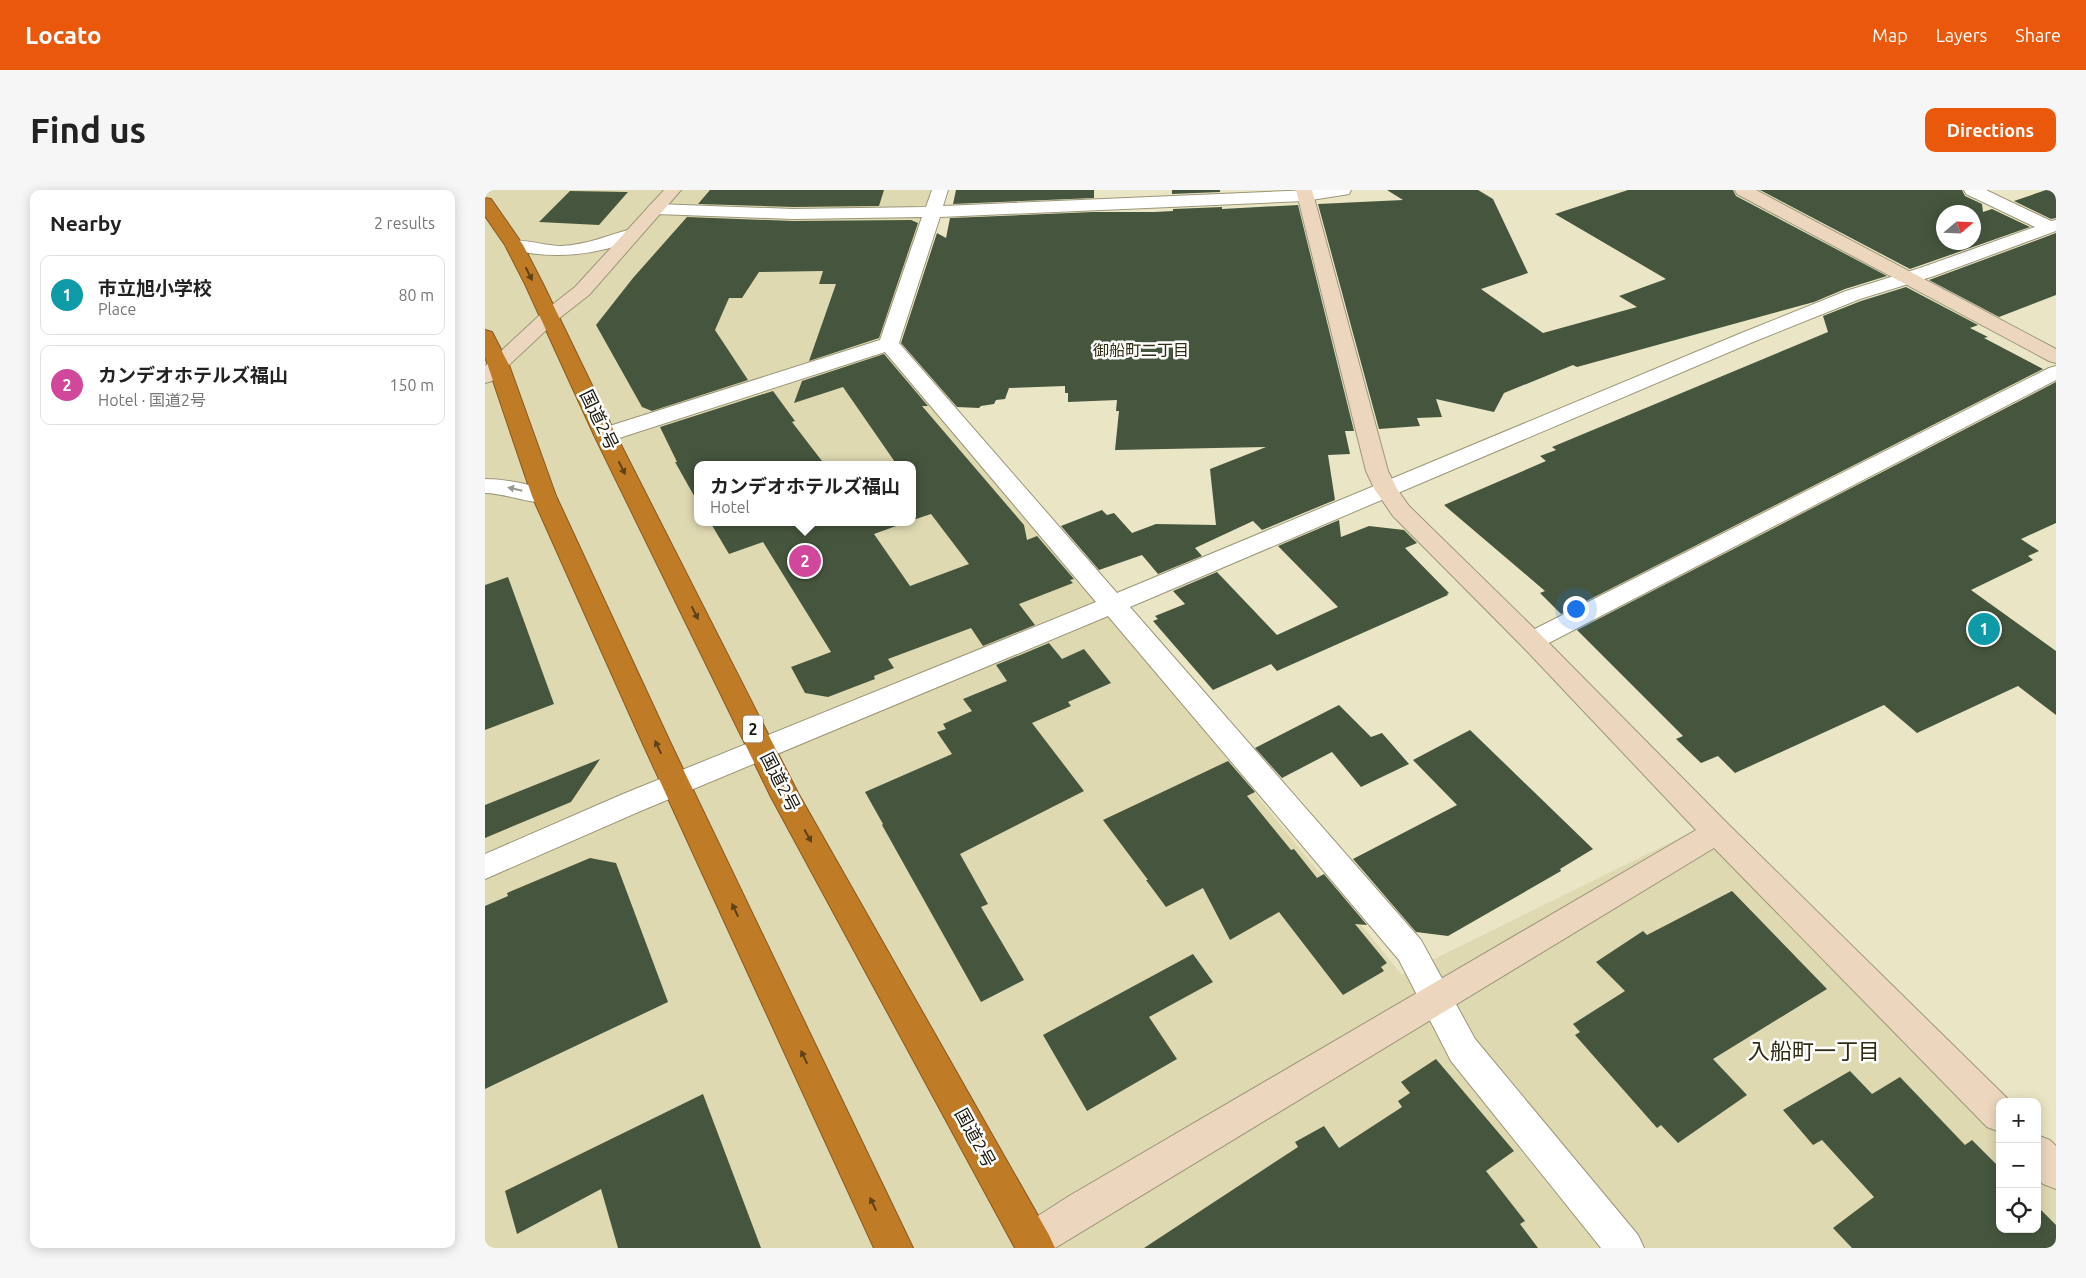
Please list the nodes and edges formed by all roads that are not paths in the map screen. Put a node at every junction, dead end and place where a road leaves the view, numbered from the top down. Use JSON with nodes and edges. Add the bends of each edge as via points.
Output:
{"nodes":[{"id":1,"x":673,"y":190,"type":"edge"},
{"id":2,"x":1343,"y":190,"type":"edge"},
{"id":3,"x":1743,"y":190,"type":"edge"},
{"id":4,"x":1972,"y":190,"type":"edge"},
{"id":5,"x":1305,"y":193,"type":"edge"},
{"id":6,"x":937,"y":201,"type":"edge"},
{"id":7,"x":485,"y":203,"type":"edge"},
{"id":8,"x":656,"y":208,"type":"junction"},
{"id":9,"x":2053,"y":226,"type":"edge"},
{"id":10,"x":632,"y":234,"type":"junction"},
{"id":11,"x":514,"y":245,"type":"junction"},
{"id":12,"x":1905,"y":277,"type":"junction"},
{"id":13,"x":550,"y":316,"type":"junction"},
{"id":14,"x":485,"y":336,"type":"edge"},
{"id":15,"x":889,"y":344,"type":"junction"},
{"id":16,"x":2056,"y":357,"type":"edge"},
{"id":17,"x":492,"y":371,"type":"edge"},
{"id":18,"x":2056,"y":372,"type":"edge"},
{"id":19,"x":605,"y":435,"type":"junction"},
{"id":20,"x":485,"y":486,"type":"edge"},
{"id":21,"x":1386,"y":490,"type":"junction"},
{"id":22,"x":544,"y":496,"type":"junction"},
{"id":23,"x":1114,"y":604,"type":"junction"},
{"id":24,"x":1532,"y":641,"type":"junction"},
{"id":25,"x":764,"y":750,"type":"junction"},
{"id":26,"x":676,"y":785,"type":"junction"},
{"id":27,"x":1717,"y":832,"type":"junction"},
{"id":28,"x":485,"y":867,"type":"edge"},
{"id":29,"x":1436,"y":999,"type":"junction"},
{"id":30,"x":1996,"y":1111,"type":"edge"},
{"id":31,"x":2041,"y":1156,"type":"edge"},
{"id":32,"x":2056,"y":1171,"type":"edge"},
{"id":33,"x":1030,"y":1246,"type":"edge"},
{"id":34,"x":894,"y":1248,"type":"edge"},
{"id":35,"x":1625,"y":1248,"type":"edge"}],
"edges":[{"from":1,"to":8,"type":"street"},
{"from":2,"to":5,"type":"street"},
{"from":3,"to":12,"type":"street"},
{"from":4,"to":9,"type":"street"},
{"from":5,"to":6,"type":"street"},
{"from":5,"to":21,"type":"street","via":[[1377,471]]},
{"from":6,"to":8,"type":"street","via":[[793,214]]},
{"from":6,"to":15,"type":"street"},
{"from":7,"to":11,"type":"highway","name":"国道2号","number":"2"},
{"from":8,"to":10,"type":"street"},
{"from":9,"to":12,"type":"street"},
{"from":10,"to":11,"type":"street","via":[[598,247],[568,252]]},
{"from":10,"to":13,"type":"street","via":[[582,291]]},
{"from":11,"to":13,"type":"highway","name":"国道2号","number":"2","one_way":true},
{"from":12,"to":16,"type":"street"},
{"from":12,"to":21,"type":"street","via":[[1746,338]]},
{"from":13,"to":17,"type":"street"},
{"from":13,"to":19,"type":"highway","name":"国道2号","number":"2"},
{"from":14,"to":17,"type":"highway"},
{"from":15,"to":19,"type":"street"},
{"from":15,"to":23,"type":"street"},
{"from":17,"to":22,"type":"highway"},
{"from":18,"to":24,"type":"street"},
{"from":19,"to":25,"type":"highway","name":"国道2号","number":"2","one_way":true},
{"from":22,"to":20,"type":"street","one_way":true},
{"from":21,"to":23,"type":"street"},
{"from":21,"to":24,"type":"street","via":[[1401,511]]},
{"from":26,"to":22,"type":"highway","one_way":true},
{"from":23,"to":25,"type":"street"},
{"from":23,"to":29,"type":"street","via":[[1410,950]]},
{"from":24,"to":27,"type":"street"},
{"from":25,"to":26,"type":"street"},
{"from":25,"to":33,"type":"highway","name":"国道2号","number":"2","one_way":true,"via":[[786,797]]},
{"from":26,"to":28,"type":"street"},
{"from":34,"to":26,"type":"highway","one_way":true},
{"from":27,"to":29,"type":"street"},
{"from":27,"to":30,"type":"street"},
{"from":29,"to":33,"type":"street","via":[[1082,1209]]},
{"from":29,"to":35,"type":"street","via":[[1463,1050]]},
{"from":31,"to":32,"type":"street"}]}
